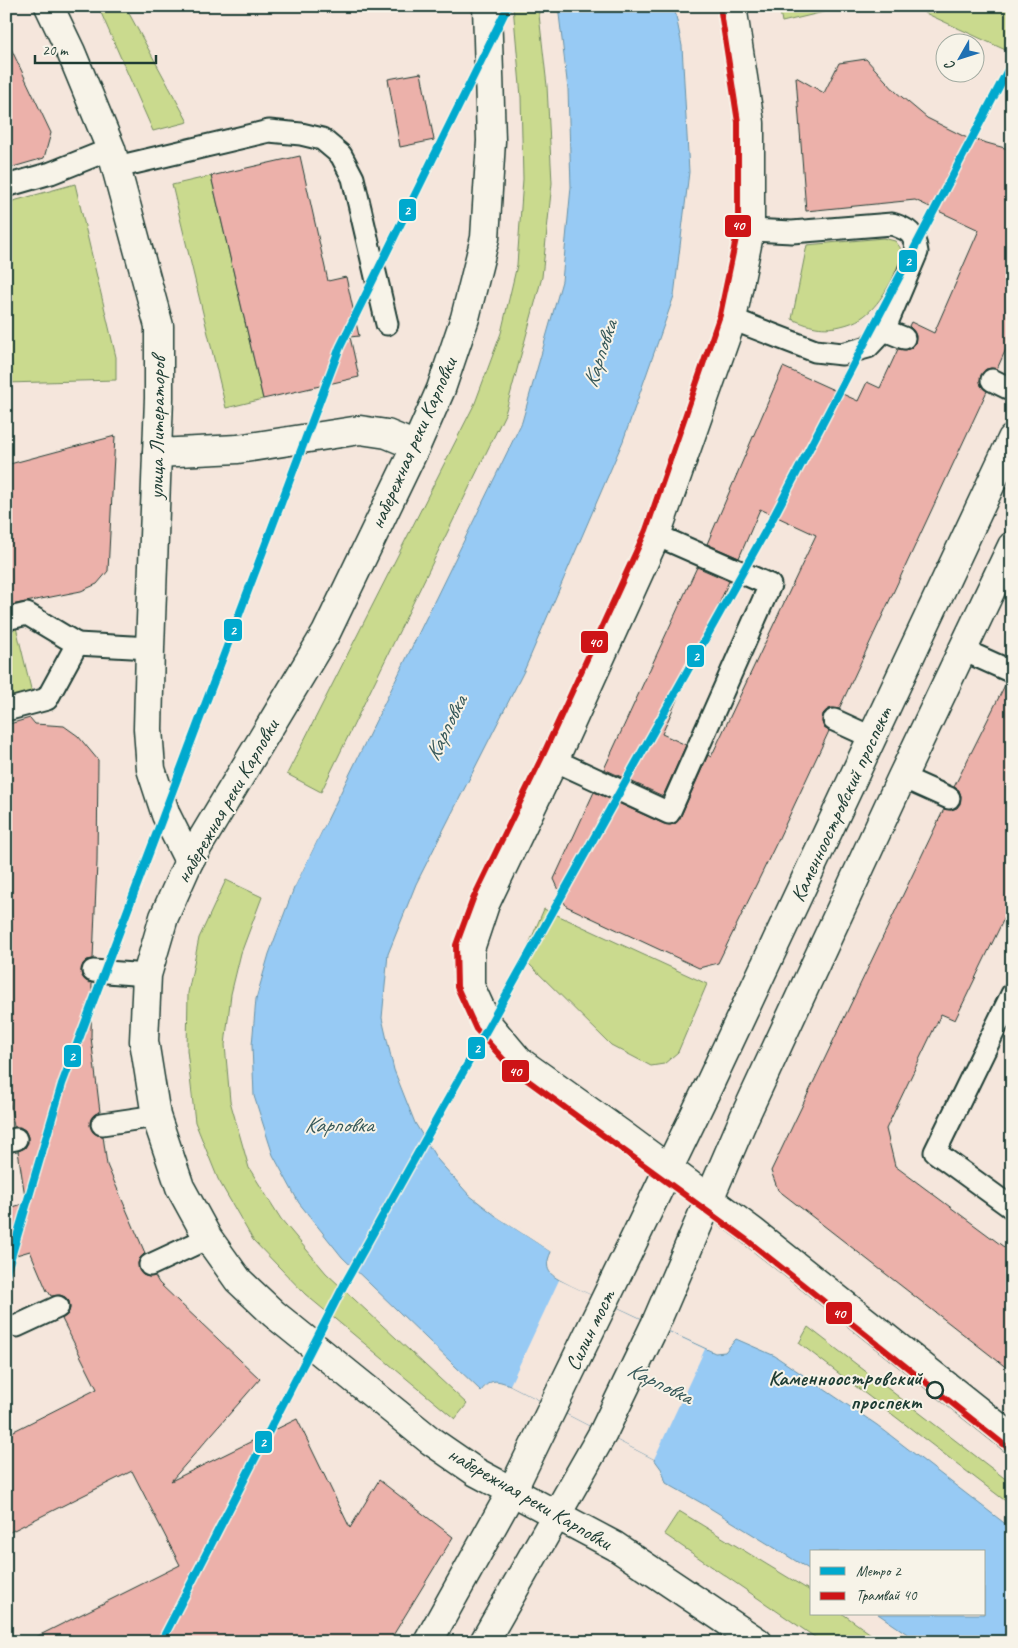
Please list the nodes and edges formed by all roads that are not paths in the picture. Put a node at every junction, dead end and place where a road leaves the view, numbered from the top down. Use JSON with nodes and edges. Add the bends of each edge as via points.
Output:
{"nodes":[{"id":1,"x":49,"y":6,"type":"edge"},
{"id":2,"x":487,"y":6,"type":"edge"},
{"id":3,"x":732,"y":6,"type":"edge"},
{"id":4,"x":114,"y":158,"type":"junction"},
{"id":5,"x":6,"y":186,"type":"edge"},
{"id":6,"x":750,"y":230,"type":"junction"},
{"id":7,"x":732,"y":319,"type":"junction"},
{"id":8,"x":387,"y":324,"type":"dead end"},
{"id":9,"x":884,"y":330,"type":"junction"},
{"id":10,"x":904,"y":338,"type":"dead end"},
{"id":11,"x":992,"y":380,"type":"dead end"},
{"id":12,"x":1012,"y":390,"type":"edge"},
{"id":13,"x":1012,"y":439,"type":"edge"},
{"id":14,"x":416,"y":446,"type":"junction"},
{"id":15,"x":157,"y":453,"type":"junction"},
{"id":16,"x":656,"y":534,"type":"junction"},
{"id":17,"x":1012,"y":546,"type":"edge"},
{"id":18,"x":6,"y":619,"type":"edge"},
{"id":19,"x":77,"y":644,"type":"junction"},
{"id":20,"x":150,"y":648,"type":"junction"},
{"id":21,"x":964,"y":650,"type":"junction"},
{"id":22,"x":1012,"y":672,"type":"edge"},
{"id":23,"x":6,"y":710,"type":"edge"},
{"id":24,"x":834,"y":720,"type":"dead end"},
{"id":25,"x":871,"y":737,"type":"junction"},
{"id":26,"x":554,"y":760,"type":"junction"},
{"id":27,"x":902,"y":777,"type":"junction"},
{"id":28,"x":949,"y":798,"type":"dead end"},
{"id":29,"x":188,"y":861,"type":"junction"},
{"id":30,"x":93,"y":971,"type":"dead end"},
{"id":31,"x":147,"y":975,"type":"junction"},
{"id":32,"x":1012,"y":994,"type":"edge"},
{"id":33,"x":156,"y":1116,"type":"junction"},
{"id":34,"x":102,"y":1124,"type":"dead end"},
{"id":35,"x":668,"y":1168,"type":"junction"},
{"id":36,"x":709,"y":1198,"type":"junction"},
{"id":37,"x":1012,"y":1208,"type":"edge"},
{"id":38,"x":208,"y":1238,"type":"junction"},
{"id":39,"x":150,"y":1265,"type":"dead end"},
{"id":40,"x":58,"y":1307,"type":"dead end"},
{"id":41,"x":17,"y":1326,"type":"dead end"},
{"id":42,"x":1012,"y":1438,"type":"edge"},
{"id":43,"x":512,"y":1491,"type":"junction"},
{"id":44,"x":556,"y":1515,"type":"junction"},
{"id":45,"x":428,"y":1642,"type":"edge"},
{"id":46,"x":484,"y":1642,"type":"edge"},
{"id":47,"x":758,"y":1642,"type":"edge"}],
"edges":[{"from":1,"to":4,"type":"street","name":"улица Литераторов"},
{"from":2,"to":14,"type":"street","name":"набережная реки Карповки","via":[[491,141],[485,238],[465,318],[441,389]]},
{"from":3,"to":6,"type":"street","via":[[750,123]]},
{"from":4,"to":5,"type":"lane"},
{"from":4,"to":8,"type":"lane","via":[[269,131],[322,139],[342,155],[353,178]]},
{"from":4,"to":15,"type":"street","name":"улица Литераторов","via":[[159,326]]},
{"from":6,"to":7,"type":"street"},
{"from":6,"to":9,"type":"lane","via":[[792,232],[892,224],[906,229],[915,239],[917,252]]},
{"from":7,"to":9,"type":"lane","via":[[816,351],[842,354],[868,346]]},
{"from":7,"to":16,"type":"street"},
{"from":9,"to":10,"type":"lane"},
{"from":11,"to":12,"type":"lane"},
{"from":13,"to":25,"type":"street","name":"Каменноостровский проспект"},
{"from":14,"to":15,"type":"street","via":[[387,434],[360,430],[238,449]]},
{"from":14,"to":29,"type":"street","name":"набережная реки Карповки","via":[[326,633]]},
{"from":15,"to":20,"type":"street","name":"улица Литераторов"},
{"from":16,"to":26,"type":"street"},
{"from":16,"to":26,"type":"lane","via":[[770,585],[740,675],[669,813]]},
{"from":17,"to":21,"type":"street","name":"Каменноостровский проспект"},
{"from":18,"to":19,"type":"lane","via":[[27,614]]},
{"from":19,"to":20,"type":"lane"},
{"from":19,"to":23,"type":"lane","via":[[47,699]]},
{"from":20,"to":29,"type":"street","name":"улица Литераторов","via":[[148,729],[151,769],[166,815]]},
{"from":21,"to":22,"type":"lane"},
{"from":21,"to":27,"type":"street","name":"Каменноостровский проспект"},
{"from":24,"to":25,"type":"lane"},
{"from":25,"to":35,"type":"street","name":"Каменноостровский проспект"},
{"from":26,"to":35,"type":"street","via":[[485,904],[470,948],[470,986],[487,1023],[519,1061]]},
{"from":27,"to":28,"type":"lane"},
{"from":27,"to":36,"type":"street","name":"Каменноостровский проспект"},
{"from":29,"to":31,"type":"street","name":"набережная реки Карповки","via":[[164,917]]},
{"from":30,"to":31,"type":"lane"},
{"from":31,"to":33,"type":"street","name":"набережная реки Карповки","via":[[144,1041]]},
{"from":32,"to":37,"type":"lane","via":[[935,1152]]},
{"from":33,"to":34,"type":"lane"},
{"from":33,"to":38,"type":"street","name":"набережная реки Карповки","via":[[180,1187]]},
{"from":35,"to":36,"type":"street"},
{"from":35,"to":43,"type":"street","name":"Силин мост"},
{"from":36,"to":42,"type":"street"},
{"from":36,"to":44,"type":"street","via":[[655,1325],[603,1433]]},
{"from":38,"to":39,"type":"lane"},
{"from":38,"to":43,"type":"street","name":"набережная реки Карповки","via":[[238,1280],[274,1314],[431,1441],[476,1472]]},
{"from":40,"to":41,"type":"lane"},
{"from":43,"to":44,"type":"street","name":"набережная реки Карповки"},
{"from":43,"to":45,"type":"street"},
{"from":44,"to":46,"type":"street"},
{"from":44,"to":47,"type":"street","name":"набережная реки Карповки","via":[[614,1546]]}]}
